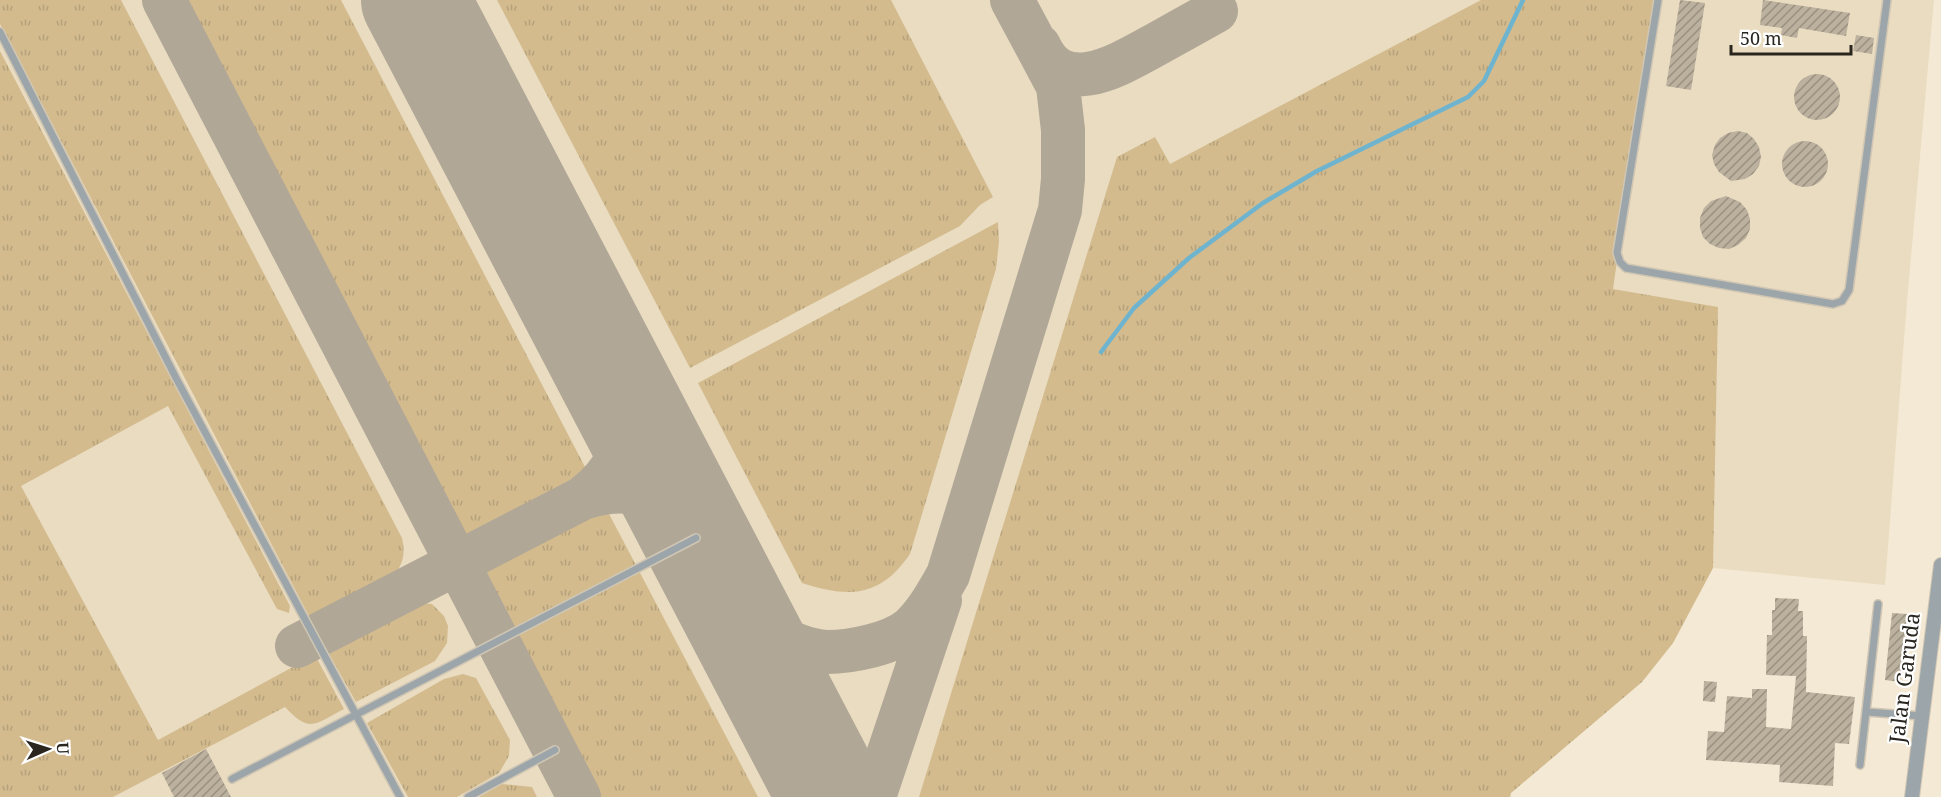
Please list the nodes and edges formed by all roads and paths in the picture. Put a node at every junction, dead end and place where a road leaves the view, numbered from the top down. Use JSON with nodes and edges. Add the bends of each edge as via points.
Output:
{"nodes":[{"id":1,"x":1658,"y":0,"type":"edge"},
{"id":2,"x":1887,"y":0,"type":"edge"},
{"id":3,"x":0,"y":32,"type":"edge"},
{"id":4,"x":696,"y":538,"type":"dead end"},
{"id":5,"x":1941,"y":565,"type":"edge"},
{"id":6,"x":1878,"y":604,"type":"dead end"},
{"id":7,"x":1867,"y":712,"type":"junction"},
{"id":8,"x":356,"y":714,"type":"junction"},
{"id":9,"x":1921,"y":716,"type":"junction"},
{"id":10,"x":555,"y":750,"type":"dead end"},
{"id":11,"x":1860,"y":765,"type":"dead end"},
{"id":12,"x":232,"y":779,"type":"dead end"},
{"id":13,"x":400,"y":797,"type":"edge"},
{"id":14,"x":468,"y":797,"type":"edge"},
{"id":15,"x":1912,"y":797,"type":"edge"}],
"edges":[{"from":1,"to":2,"type":"lane","via":[[1617,253],[1620,262],[1626,268],[1833,304],[1842,301],[1849,290]]},
{"from":3,"to":8,"type":"lane","via":[[176,378]]},
{"from":4,"to":8,"type":"lane"},
{"from":5,"to":9,"type":"street","name":"Jalan Garuda"},
{"from":6,"to":7,"type":"lane"},
{"from":7,"to":9,"type":"lane"},
{"from":7,"to":11,"type":"lane"},
{"from":8,"to":12,"type":"lane"},
{"from":8,"to":13,"type":"lane"},
{"from":9,"to":15,"type":"street","name":"Jalan Garuda"},
{"from":10,"to":14,"type":"lane"}]}
